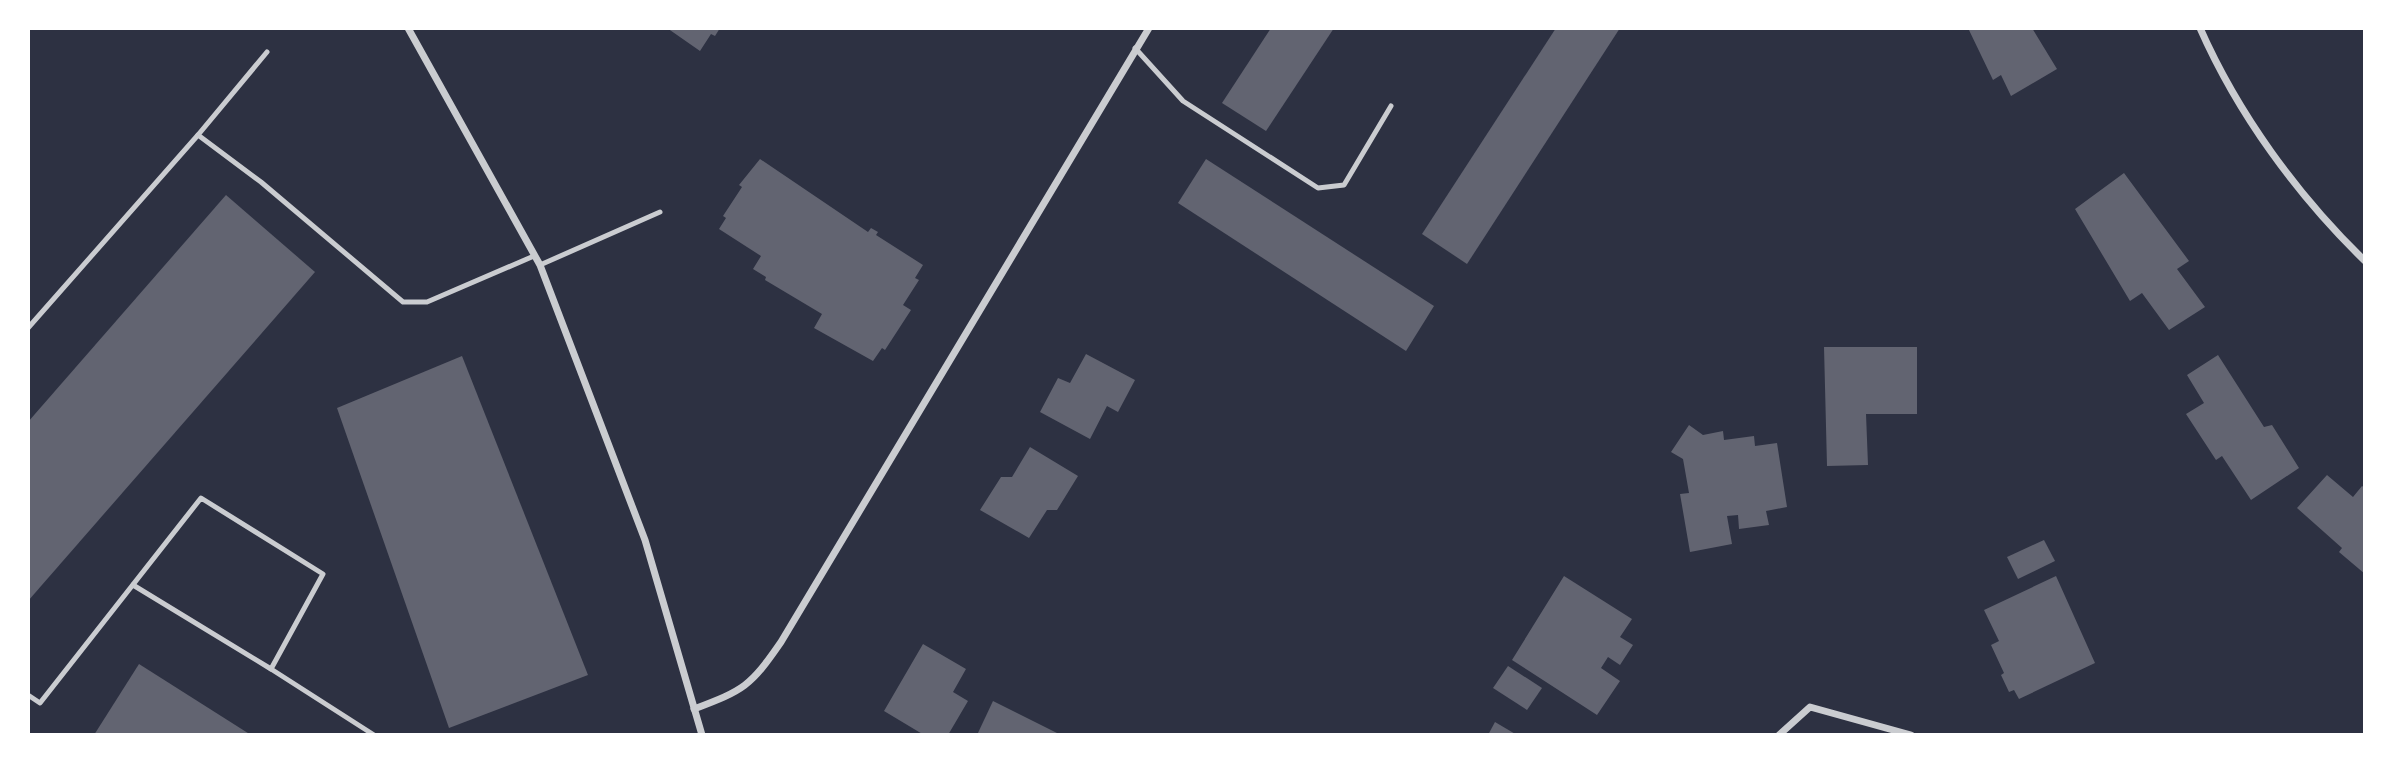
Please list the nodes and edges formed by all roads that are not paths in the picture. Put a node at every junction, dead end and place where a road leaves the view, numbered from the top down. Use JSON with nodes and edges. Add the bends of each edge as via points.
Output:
{"nodes":[{"id":1,"x":408,"y":28,"type":"edge"},
{"id":2,"x":1149,"y":28,"type":"edge"},
{"id":3,"x":2200,"y":28,"type":"edge"},
{"id":4,"x":1135,"y":48,"type":"junction"},
{"id":5,"x":267,"y":51,"type":"dead end"},
{"id":6,"x":1391,"y":106,"type":"dead end"},
{"id":7,"x":198,"y":135,"type":"junction"},
{"id":8,"x":660,"y":212,"type":"dead end"},
{"id":9,"x":534,"y":256,"type":"junction"},
{"id":10,"x":2365,"y":261,"type":"edge"},
{"id":11,"x":540,"y":265,"type":"junction"},
{"id":12,"x":28,"y":328,"type":"edge"},
{"id":13,"x":133,"y":585,"type":"junction"},
{"id":14,"x":271,"y":669,"type":"junction"},
{"id":15,"x":28,"y":695,"type":"edge"},
{"id":16,"x":694,"y":709,"type":"junction"},
{"id":17,"x":374,"y":735,"type":"edge"},
{"id":18,"x":702,"y":735,"type":"edge"},
{"id":19,"x":1779,"y":735,"type":"edge"},
{"id":20,"x":1911,"y":735,"type":"edge"}],
"edges":[{"from":1,"to":9,"type":"street"},
{"from":2,"to":4,"type":"street"},
{"from":3,"to":10,"type":"street","via":[[2269,151]]},
{"from":4,"to":6,"type":"lane","via":[[1183,101],[1318,187],[1344,185]]},
{"from":4,"to":16,"type":"street","via":[[782,642],[756,678],[736,693]]},
{"from":5,"to":7,"type":"lane"},
{"from":7,"to":9,"type":"lane","via":[[403,302],[427,302]]},
{"from":7,"to":12,"type":"lane"},
{"from":8,"to":11,"type":"lane"},
{"from":9,"to":11,"type":"street"},
{"from":11,"to":16,"type":"street","via":[[645,540]]},
{"from":13,"to":14,"type":"lane"},
{"from":13,"to":14,"type":"lane","via":[[201,498],[323,574]]},
{"from":13,"to":15,"type":"lane","via":[[40,703]]},
{"from":14,"to":17,"type":"lane"},
{"from":16,"to":18,"type":"street"},
{"from":19,"to":20,"type":"street","via":[[1810,707]]}]}
